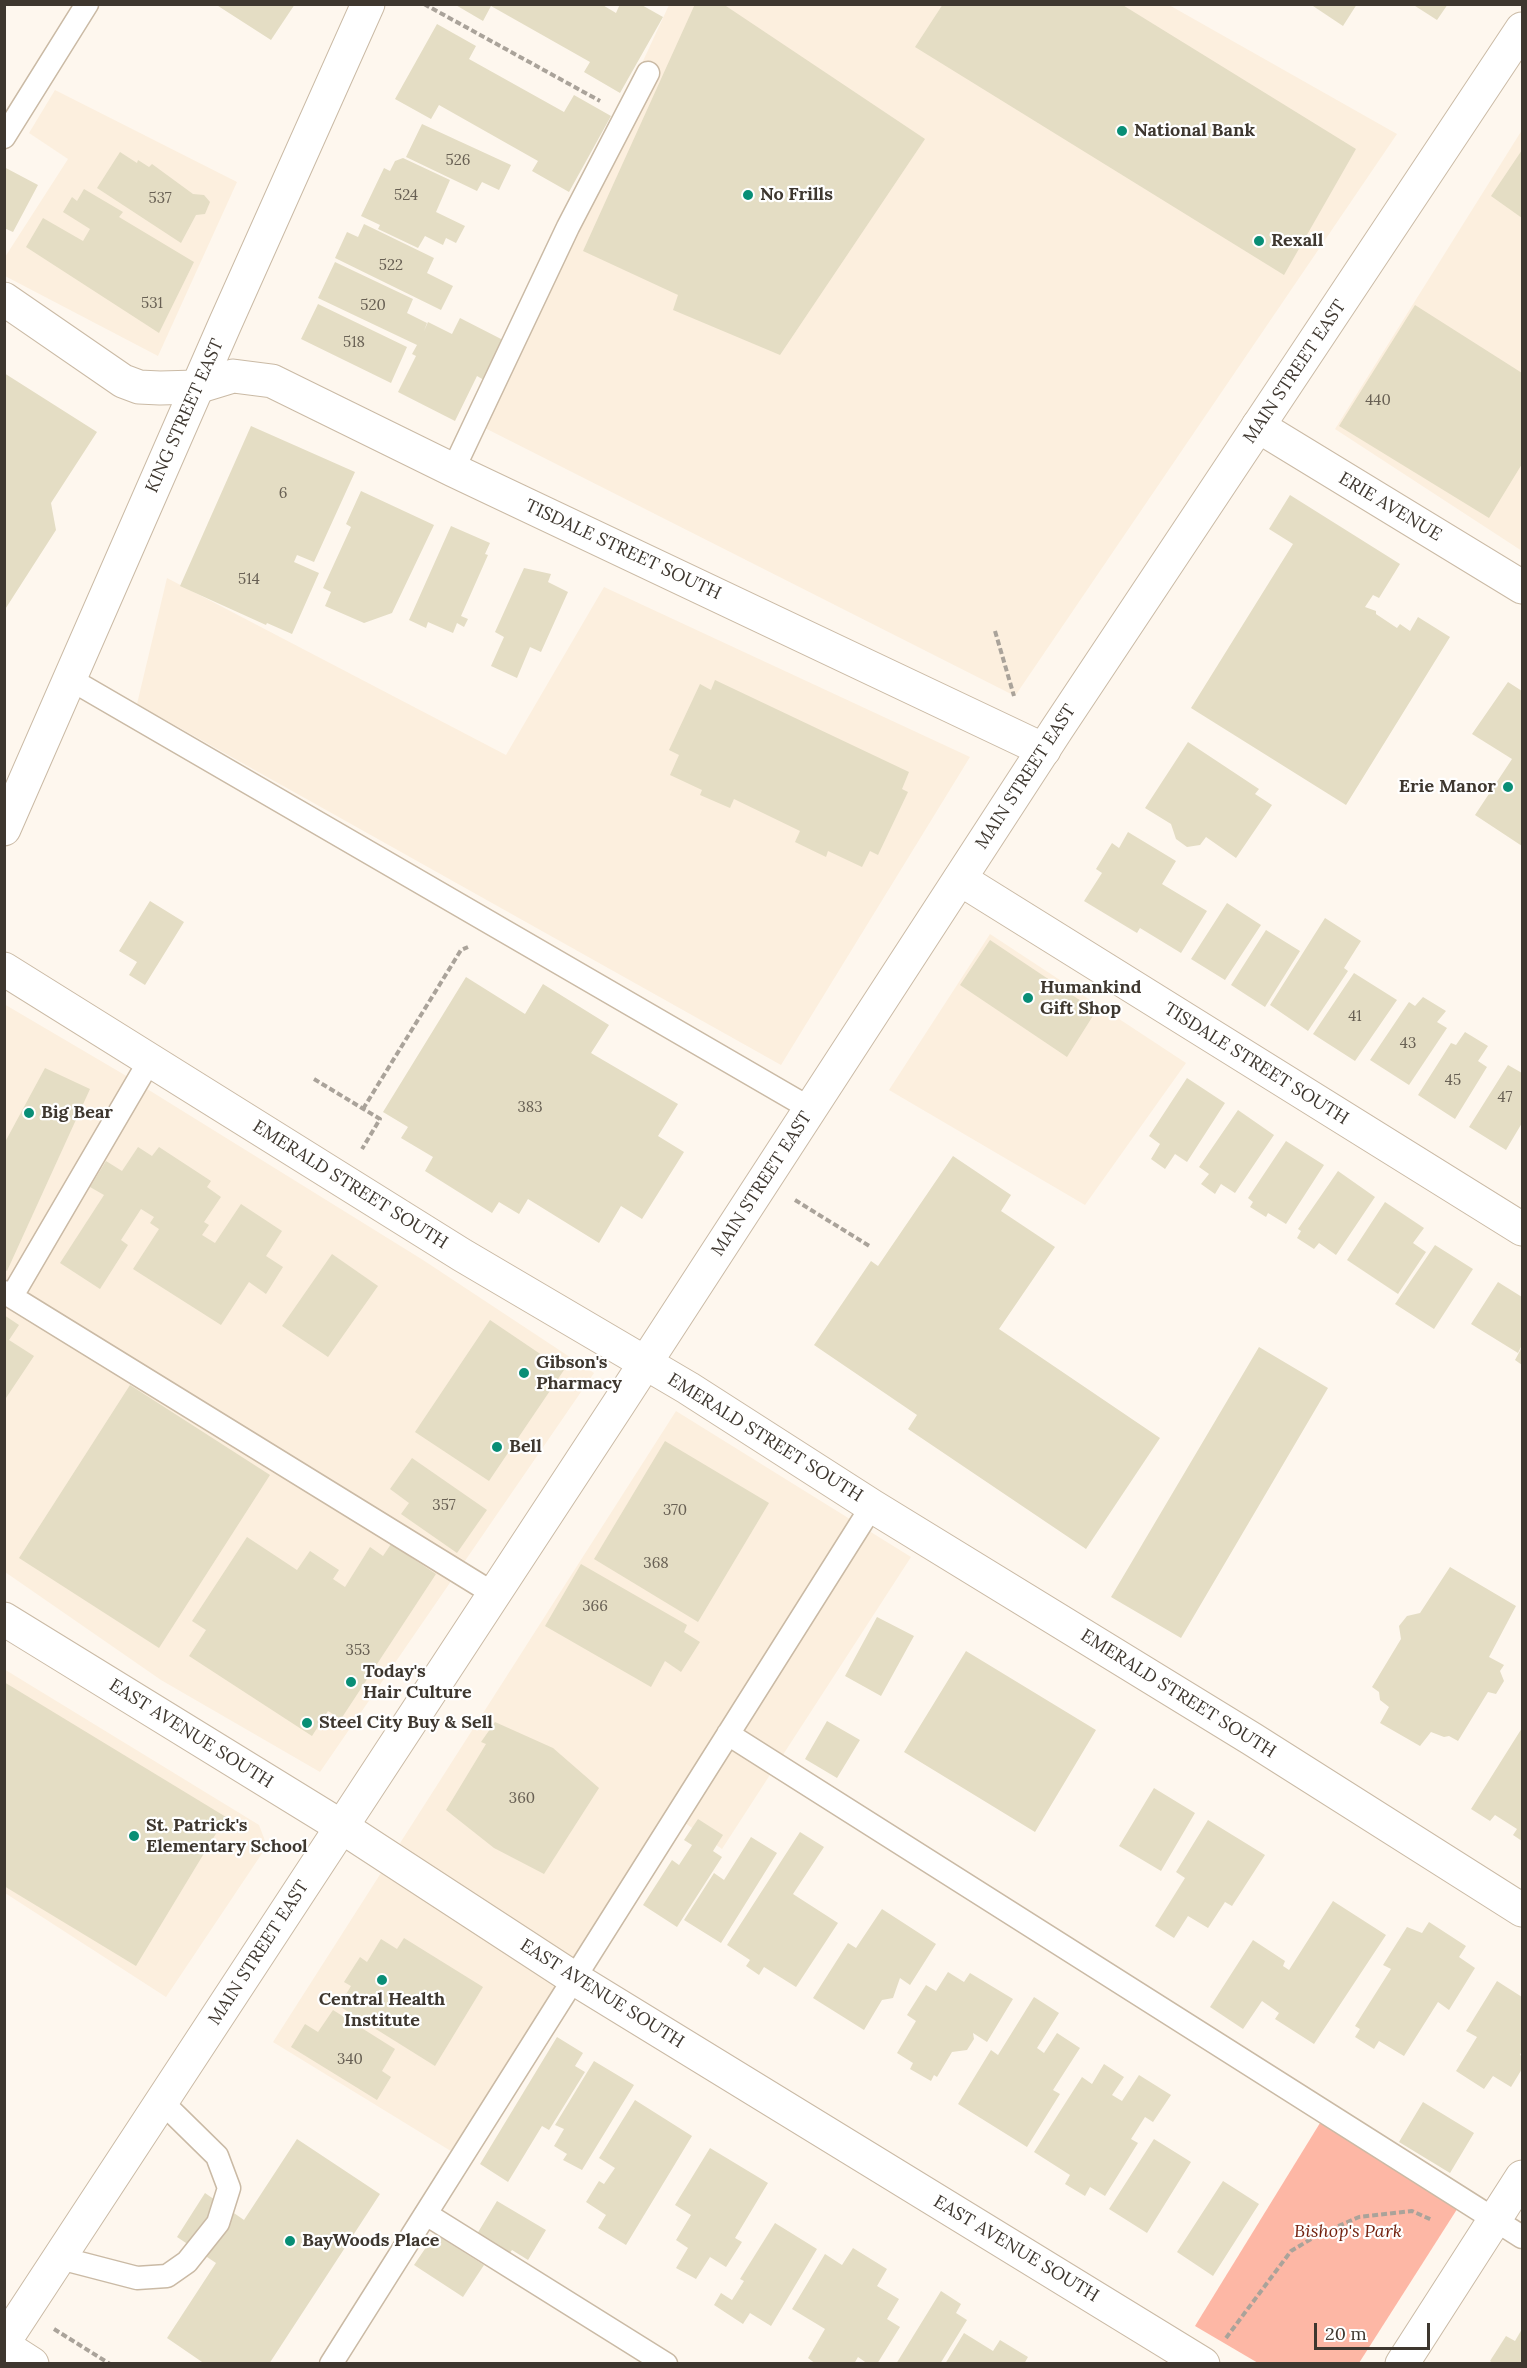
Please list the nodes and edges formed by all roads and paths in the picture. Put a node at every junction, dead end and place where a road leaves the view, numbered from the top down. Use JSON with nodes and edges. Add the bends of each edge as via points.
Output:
{"nodes":[{"id":1,"x":87,"y":4,"type":"edge"},
{"id":2,"x":368,"y":4,"type":"edge"},
{"id":3,"x":424,"y":4,"type":"edge"},
{"id":4,"x":1522,"y":29,"type":"edge"},
{"id":5,"x":648,"y":73,"type":"dead end"},
{"id":6,"x":601,"y":101,"type":"dead end"},
{"id":7,"x":4,"y":137,"type":"edge"},
{"id":8,"x":4,"y":299,"type":"edge"},
{"id":9,"x":197,"y":387,"type":"junction"},
{"id":10,"x":1258,"y":426,"type":"junction"},
{"id":11,"x":453,"y":470,"type":"junction"},
{"id":12,"x":1522,"y":587,"type":"edge"},
{"id":13,"x":995,"y":631,"type":"dead end"},
{"id":14,"x":70,"y":679,"type":"junction"},
{"id":15,"x":999,"y":729,"type":"junction"},
{"id":16,"x":1044,"y":750,"type":"junction"},
{"id":17,"x":4,"y":829,"type":"edge"},
{"id":18,"x":960,"y":879,"type":"junction"},
{"id":19,"x":503,"y":930,"type":"junction"},
{"id":20,"x":4,"y":969,"type":"edge"},
{"id":21,"x":150,"y":1060,"type":"junction"},
{"id":22,"x":314,"y":1079,"type":"dead end"},
{"id":23,"x":363,"y":1109,"type":"junction"},
{"id":24,"x":811,"y":1109,"type":"junction"},
{"id":25,"x":343,"y":1180,"type":"junction"},
{"id":26,"x":764,"y":1181,"type":"junction"},
{"id":27,"x":1522,"y":1229,"type":"edge"},
{"id":28,"x":871,"y":1247,"type":"dead end"},
{"id":29,"x":8,"y":1294,"type":"edge"},
{"id":30,"x":646,"y":1363,"type":"junction"},
{"id":31,"x":872,"y":1506,"type":"junction"},
{"id":32,"x":494,"y":1594,"type":"junction"},
{"id":33,"x":4,"y":1619,"type":"edge"},
{"id":34,"x":728,"y":1734,"type":"junction"},
{"id":35,"x":342,"y":1827,"type":"junction"},
{"id":36,"x":1522,"y":1910,"type":"edge"},
{"id":37,"x":575,"y":1979,"type":"junction"},
{"id":38,"x":162,"y":2102,"type":"junction"},
{"id":39,"x":1522,"y":2177,"type":"edge"},
{"id":40,"x":426,"y":2214,"type":"junction"},
{"id":41,"x":1500,"y":2233,"type":"edge"},
{"id":42,"x":60,"y":2258,"type":"junction"},
{"id":43,"x":4,"y":2344,"type":"edge"},
{"id":44,"x":1212,"y":2354,"type":"edge"},
{"id":45,"x":32,"y":2364,"type":"edge"},
{"id":46,"x":331,"y":2364,"type":"edge"},
{"id":47,"x":666,"y":2364,"type":"edge"},
{"id":48,"x":1402,"y":2364,"type":"edge"}],
"edges":[{"from":1,"to":7,"type":"lane"},
{"from":2,"to":9,"type":"street","name":"KING STREET EAST"},
{"from":3,"to":6,"type":"path"},
{"from":4,"to":10,"type":"street","name":"MAIN STREET EAST"},
{"from":5,"to":11,"type":"lane","via":[[568,227]]},
{"from":8,"to":9,"type":"street","name":"TISDALE STREET SOUTH","via":[[123,381],[139,387]]},
{"from":9,"to":11,"type":"street","name":"TISDALE STREET SOUTH","via":[[233,376],[272,381]]},
{"from":9,"to":14,"type":"street","name":"KING STREET EAST"},
{"from":10,"to":12,"type":"street","name":"ERIE AVENUE"},
{"from":10,"to":16,"type":"street","name":"MAIN STREET EAST"},
{"from":11,"to":15,"type":"street","name":"TISDALE STREET SOUTH"},
{"from":13,"to":15,"type":"path","via":[[1016,704]]},
{"from":14,"to":17,"type":"street","name":"KING STREET EAST"},
{"from":14,"to":19,"type":"lane"},
{"from":15,"to":16,"type":"street","name":"TISDALE STREET SOUTH"},
{"from":16,"to":18,"type":"street","name":"MAIN STREET EAST"},
{"from":18,"to":24,"type":"street","name":"MAIN STREET EAST"},
{"from":18,"to":27,"type":"street","name":"TISDALE STREET SOUTH"},
{"from":19,"to":23,"type":"path","via":[[461,950]]},
{"from":19,"to":24,"type":"lane"},
{"from":20,"to":21,"type":"street","name":"EMERALD STREET SOUTH"},
{"from":21,"to":25,"type":"street","name":"EMERALD STREET SOUTH"},
{"from":21,"to":29,"type":"lane"},
{"from":22,"to":23,"type":"path"},
{"from":23,"to":25,"type":"path","via":[[380,1119]]},
{"from":24,"to":26,"type":"street","name":"MAIN STREET EAST"},
{"from":25,"to":30,"type":"street","name":"EMERALD STREET SOUTH"},
{"from":26,"to":28,"type":"path"},
{"from":26,"to":30,"type":"street","name":"MAIN STREET EAST"},
{"from":29,"to":32,"type":"lane"},
{"from":30,"to":31,"type":"street","name":"EMERALD STREET SOUTH"},
{"from":30,"to":32,"type":"street","name":"MAIN STREET EAST"},
{"from":31,"to":34,"type":"lane"},
{"from":31,"to":36,"type":"street","name":"EMERALD STREET SOUTH"},
{"from":32,"to":35,"type":"street","name":"MAIN STREET EAST"},
{"from":33,"to":35,"type":"street","name":"EAST AVENUE SOUTH"},
{"from":34,"to":37,"type":"lane"},
{"from":34,"to":41,"type":"lane"},
{"from":35,"to":37,"type":"street","name":"EAST AVENUE SOUTH"},
{"from":35,"to":38,"type":"street","name":"MAIN STREET EAST"},
{"from":37,"to":40,"type":"lane"},
{"from":37,"to":44,"type":"street","name":"EAST AVENUE SOUTH"},
{"from":38,"to":42,"type":"street","name":"MAIN STREET EAST"},
{"from":38,"to":42,"type":"lane","via":[[216,2156],[229,2188],[218,2223],[187,2262],[167,2276],[137,2278]]},
{"from":39,"to":41,"type":"street"},
{"from":40,"to":46,"type":"lane"},
{"from":40,"to":47,"type":"lane"},
{"from":41,"to":44,"type":"path","via":[[1412,2211],[1359,2217],[1291,2251]]},
{"from":41,"to":48,"type":"street"},
{"from":42,"to":43,"type":"street","name":"MAIN STREET EAST"},
{"from":43,"to":45,"type":"street"}]}
